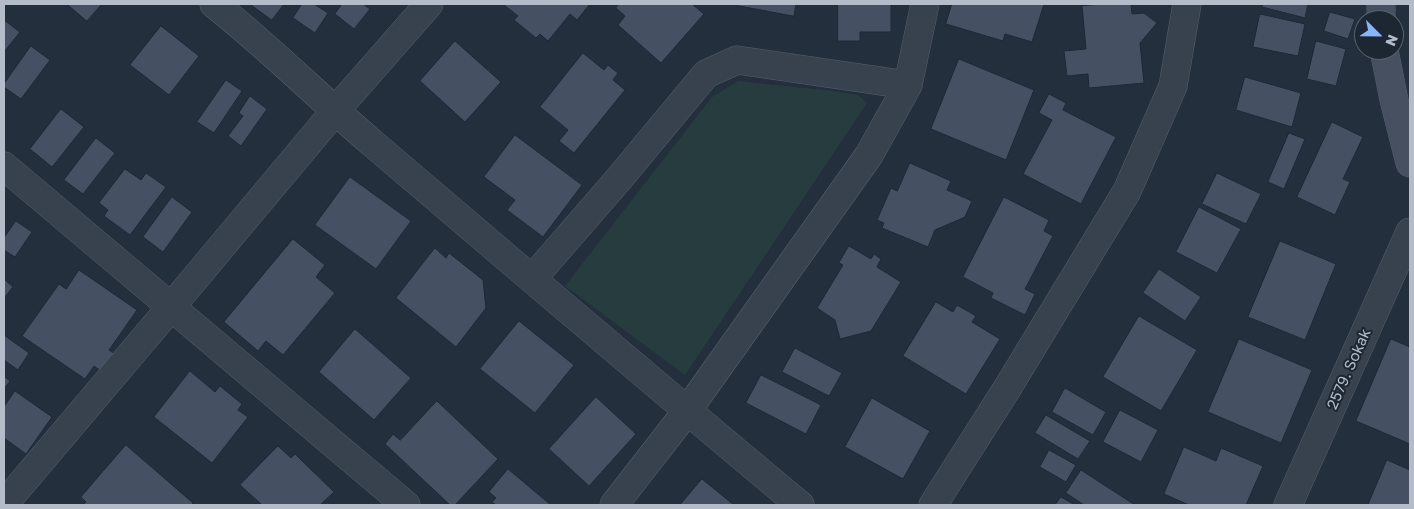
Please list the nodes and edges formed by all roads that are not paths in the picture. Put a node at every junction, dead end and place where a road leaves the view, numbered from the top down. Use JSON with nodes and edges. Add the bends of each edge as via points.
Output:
{"nodes":[{"id":1,"x":214,"y":4,"type":"edge"},
{"id":2,"x":429,"y":4,"type":"edge"},
{"id":3,"x":925,"y":4,"type":"edge"},
{"id":4,"x":1187,"y":4,"type":"edge"},
{"id":5,"x":1386,"y":60,"type":"edge"},
{"id":6,"x":908,"y":85,"type":"junction"},
{"id":7,"x":335,"y":111,"type":"junction"},
{"id":8,"x":1410,"y":163,"type":"edge"},
{"id":9,"x":4,"y":166,"type":"edge"},
{"id":10,"x":1410,"y":232,"type":"edge"},
{"id":11,"x":532,"y":279,"type":"junction"},
{"id":12,"x":171,"y":308,"type":"junction"},
{"id":13,"x":687,"y":411,"type":"junction"},
{"id":14,"x":6,"y":503,"type":"edge"},
{"id":15,"x":406,"y":505,"type":"edge"},
{"id":16,"x":614,"y":505,"type":"edge"},
{"id":17,"x":800,"y":505,"type":"edge"},
{"id":18,"x":933,"y":505,"type":"edge"},
{"id":19,"x":1288,"y":505,"type":"edge"}],
"edges":[{"from":1,"to":7,"type":"street"},
{"from":2,"to":7,"type":"street"},
{"from":3,"to":6,"type":"street"},
{"from":4,"to":18,"type":"street","via":[[1173,86],[1127,191]]},
{"from":5,"to":8,"type":"street"},
{"from":6,"to":11,"type":"street","via":[[737,60],[706,74]]},
{"from":6,"to":13,"type":"street","via":[[869,155]]},
{"from":7,"to":11,"type":"street"},
{"from":7,"to":12,"type":"street"},
{"from":9,"to":12,"type":"street"},
{"from":10,"to":19,"type":"street","name":"2579. Sokak"},
{"from":11,"to":13,"type":"street"},
{"from":12,"to":14,"type":"street"},
{"from":12,"to":15,"type":"street"},
{"from":13,"to":16,"type":"street"},
{"from":13,"to":17,"type":"street"}]}
